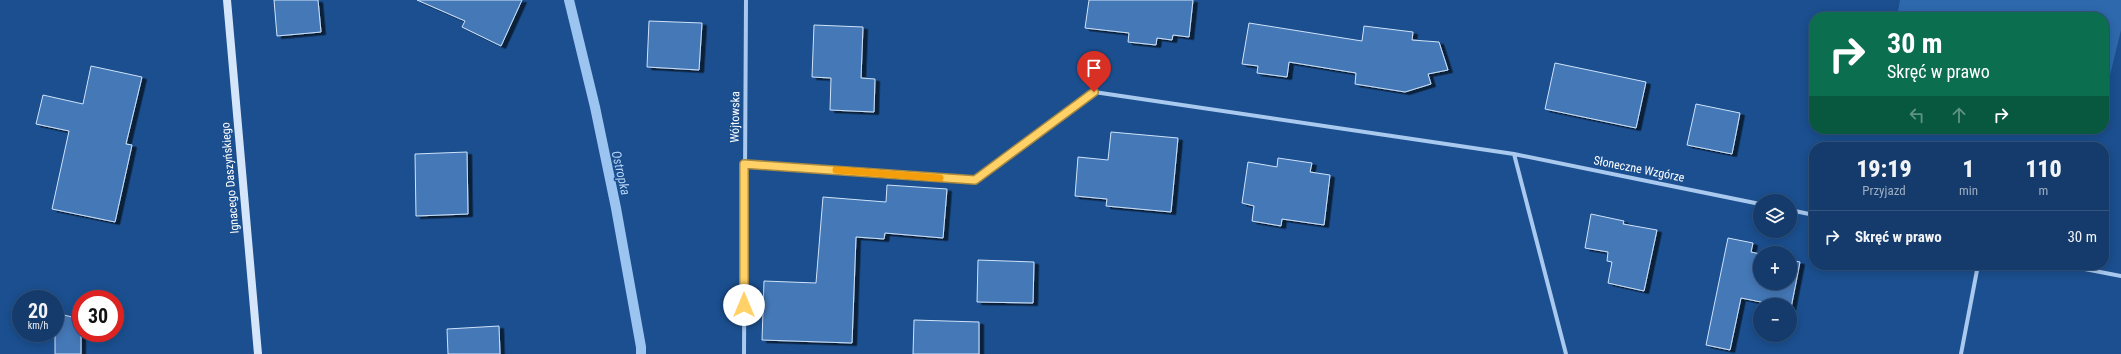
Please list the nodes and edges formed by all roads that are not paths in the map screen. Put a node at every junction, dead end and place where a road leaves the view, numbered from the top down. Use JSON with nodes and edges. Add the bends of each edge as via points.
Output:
{"nodes":[{"id":1,"x":227,"y":0,"type":"edge"},
{"id":2,"x":746,"y":0,"type":"edge"},
{"id":3,"x":1514,"y":154,"type":"junction"},
{"id":4,"x":744,"y":164,"type":"junction"},
{"id":5,"x":1753,"y":203,"type":"edge"},
{"id":6,"x":1797,"y":211,"type":"edge"},
{"id":7,"x":1809,"y":214,"type":"edge"},
{"id":8,"x":1977,"y":270,"type":"edge"},
{"id":9,"x":2090,"y":270,"type":"edge"},
{"id":10,"x":2121,"y":276,"type":"edge"},
{"id":11,"x":258,"y":354,"type":"edge"},
{"id":12,"x":744,"y":354,"type":"edge"},
{"id":13,"x":1566,"y":354,"type":"edge"},
{"id":14,"x":1961,"y":354,"type":"edge"}],
"edges":[{"from":1,"to":11,"type":"main road","name":"Ignacego Daszyńskiego"},
{"from":2,"to":4,"type":"street","name":"Wójtowska"},
{"from":3,"to":4,"type":"street","name":"Słoneczne Wzgórze","via":[[1094,92],[975,180]]},
{"from":3,"to":5,"type":"street","name":"Słoneczne Wzgórze"},
{"from":3,"to":13,"type":"street"},
{"from":4,"to":12,"type":"street","name":"Wójtowska"},
{"from":6,"to":7,"type":"street"},
{"from":8,"to":14,"type":"street"},
{"from":9,"to":10,"type":"street"}]}
